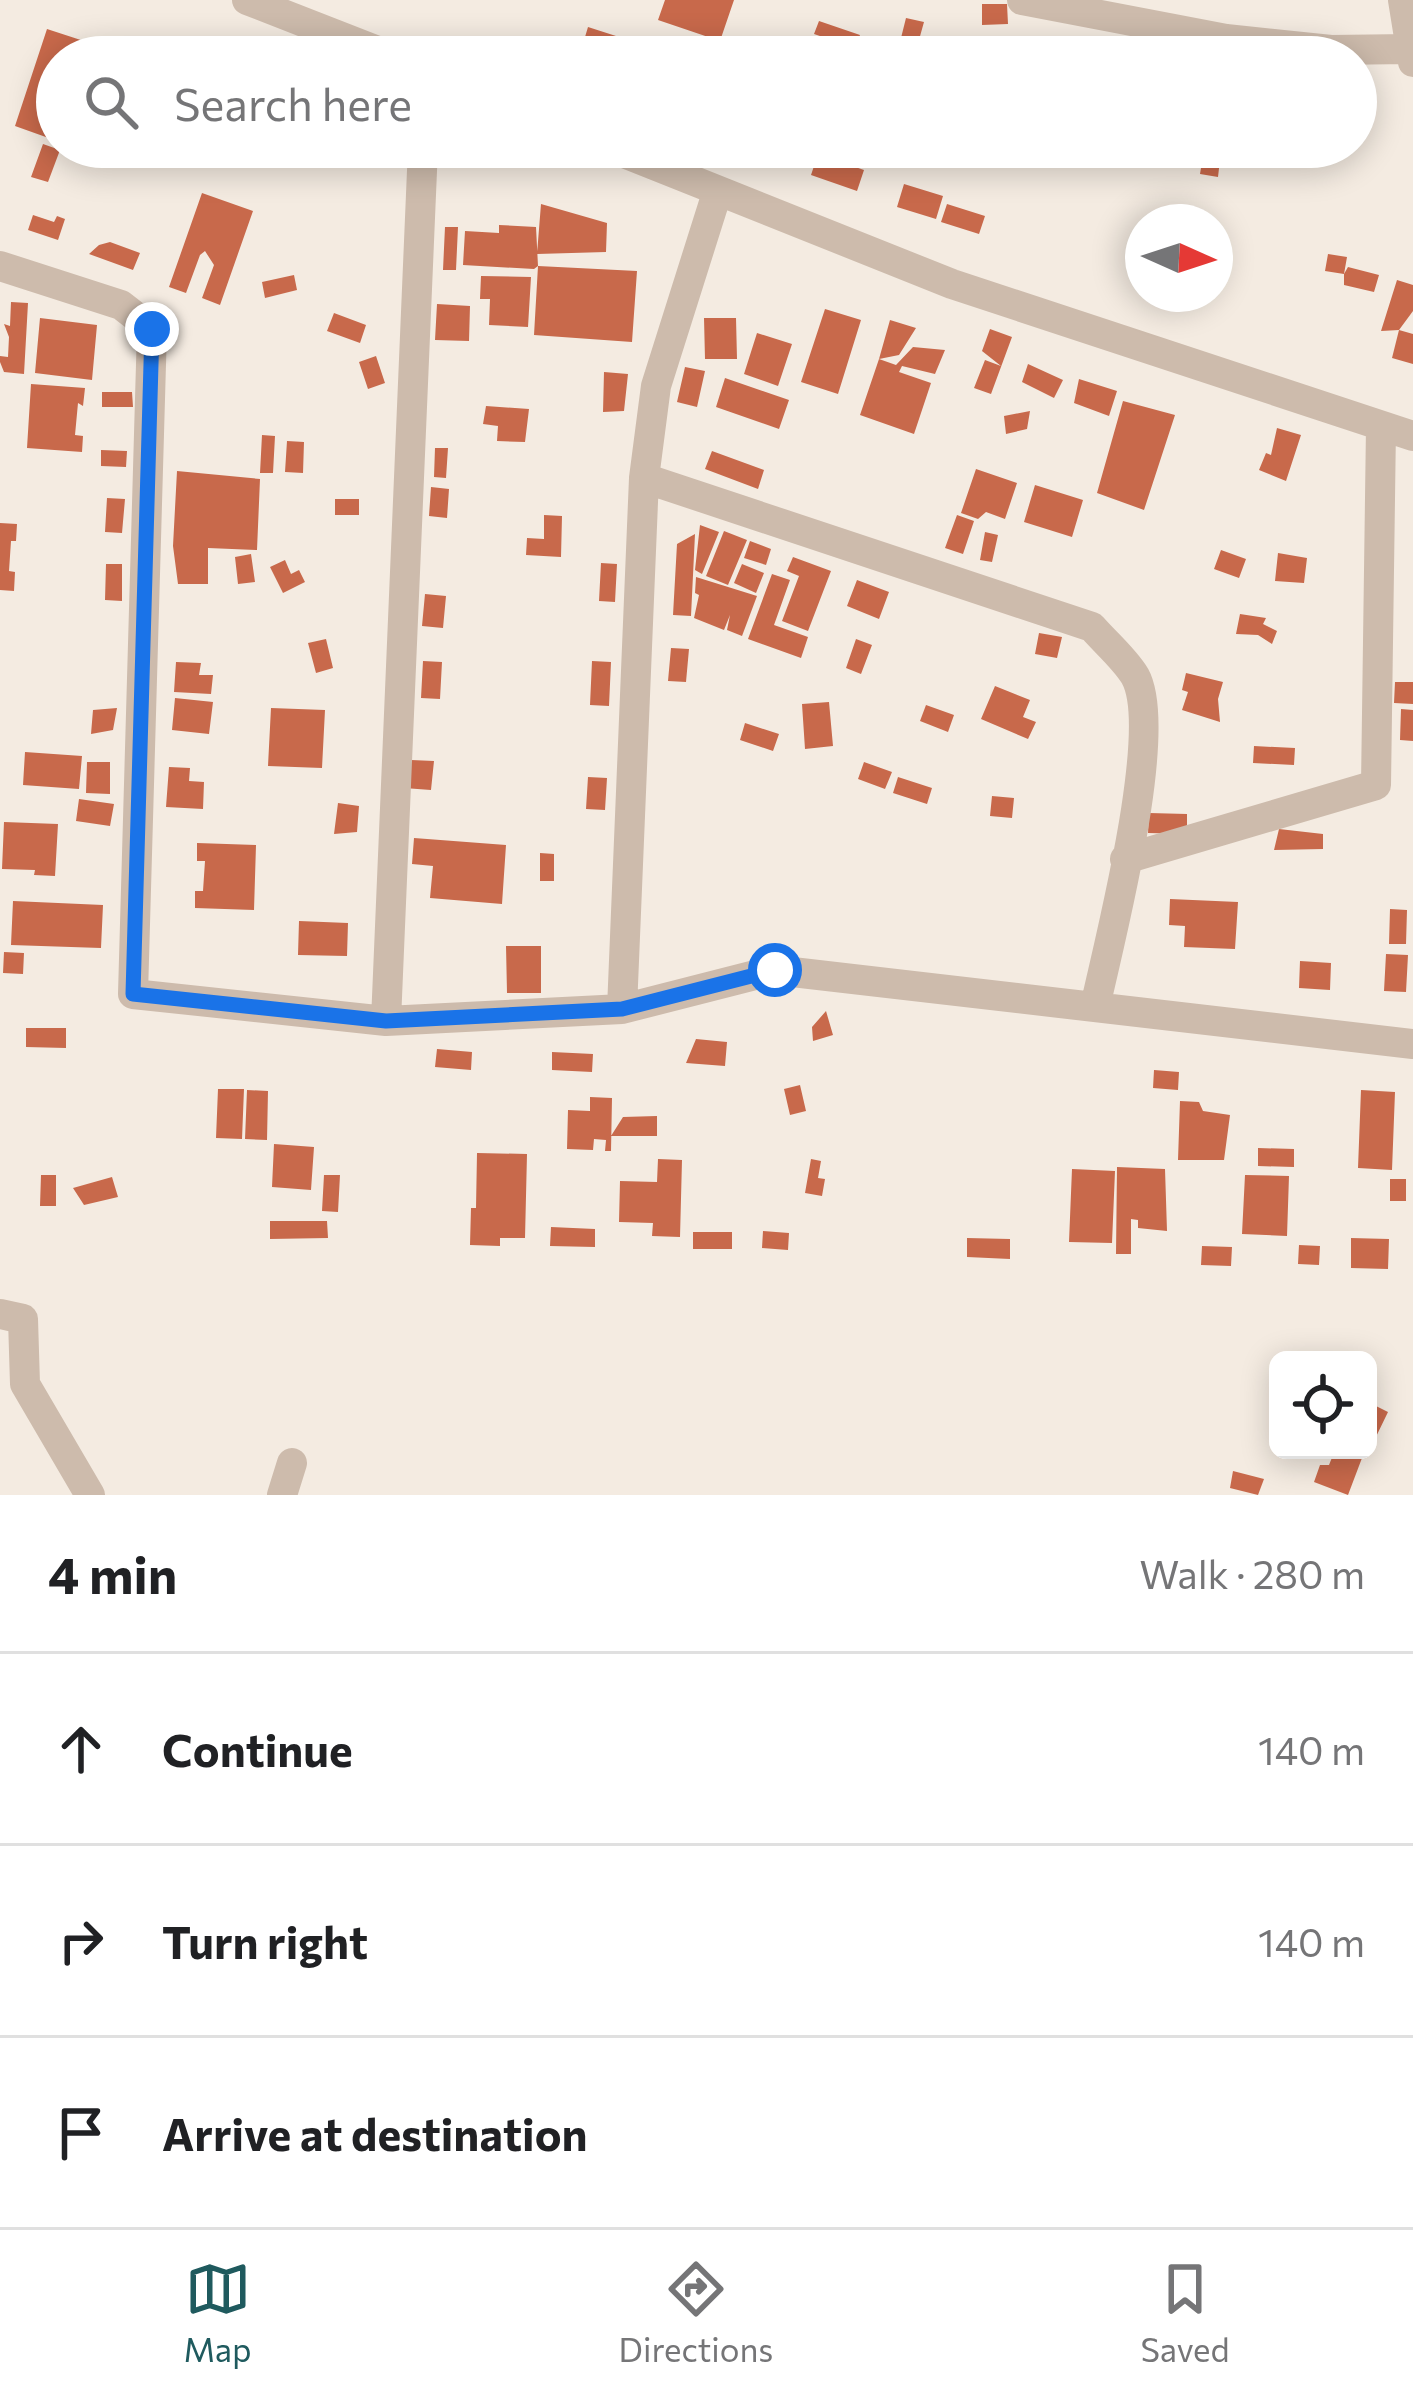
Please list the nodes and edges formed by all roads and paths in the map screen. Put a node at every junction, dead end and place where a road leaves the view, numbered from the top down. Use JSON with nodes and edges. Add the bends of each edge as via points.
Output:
{"nodes":[{"id":1,"x":247,"y":0,"type":"edge"},
{"id":2,"x":1022,"y":0,"type":"edge"},
{"id":3,"x":1403,"y":0,"type":"edge"},
{"id":4,"x":339,"y":36,"type":"edge"},
{"id":5,"x":1210,"y":36,"type":"edge"},
{"id":6,"x":1377,"y":53,"type":"edge"},
{"id":7,"x":1411,"y":56,"type":"edge"},
{"id":8,"x":422,"y":168,"type":"edge"},
{"id":9,"x":658,"y":168,"type":"edge"},
{"id":10,"x":717,"y":193,"type":"junction"},
{"id":11,"x":0,"y":266,"type":"edge"},
{"id":12,"x":1381,"y":427,"type":"junction"},
{"id":13,"x":1413,"y":436,"type":"edge"},
{"id":14,"x":644,"y":478,"type":"junction"},
{"id":15,"x":1125,"y":859,"type":"junction"},
{"id":16,"x":1095,"y":1007,"type":"junction"},
{"id":17,"x":622,"y":1009,"type":"junction"},
{"id":18,"x":386,"y":1021,"type":"junction"},
{"id":19,"x":1413,"y":1044,"type":"edge"},
{"id":20,"x":0,"y":1314,"type":"edge"},
{"id":21,"x":292,"y":1463,"type":"dead end"},
{"id":22,"x":90,"y":1495,"type":"edge"},
{"id":23,"x":282,"y":1495,"type":"edge"}],
"edges":[{"from":1,"to":4,"type":"street"},
{"from":2,"to":5,"type":"street"},
{"from":3,"to":7,"type":"street"},
{"from":6,"to":7,"type":"street"},
{"from":8,"to":18,"type":"street"},
{"from":9,"to":10,"type":"street"},
{"from":10,"to":12,"type":"street","via":[[952,284]]},
{"from":10,"to":14,"type":"street","via":[[656,386]]},
{"from":11,"to":18,"type":"street","via":[[121,305],[152,329],[133,994]]},
{"from":12,"to":13,"type":"street"},
{"from":12,"to":15,"type":"street","via":[[1376,785]]},
{"from":14,"to":15,"type":"street","via":[[1092,627],[1137,678],[1142,785]]},
{"from":14,"to":17,"type":"street"},
{"from":15,"to":16,"type":"street"},
{"from":16,"to":17,"type":"street","via":[[775,970]]},
{"from":16,"to":19,"type":"street"},
{"from":17,"to":18,"type":"street"},
{"from":20,"to":22,"type":"street","via":[[23,1319],[25,1384]]},
{"from":21,"to":23,"type":"street"}]}
